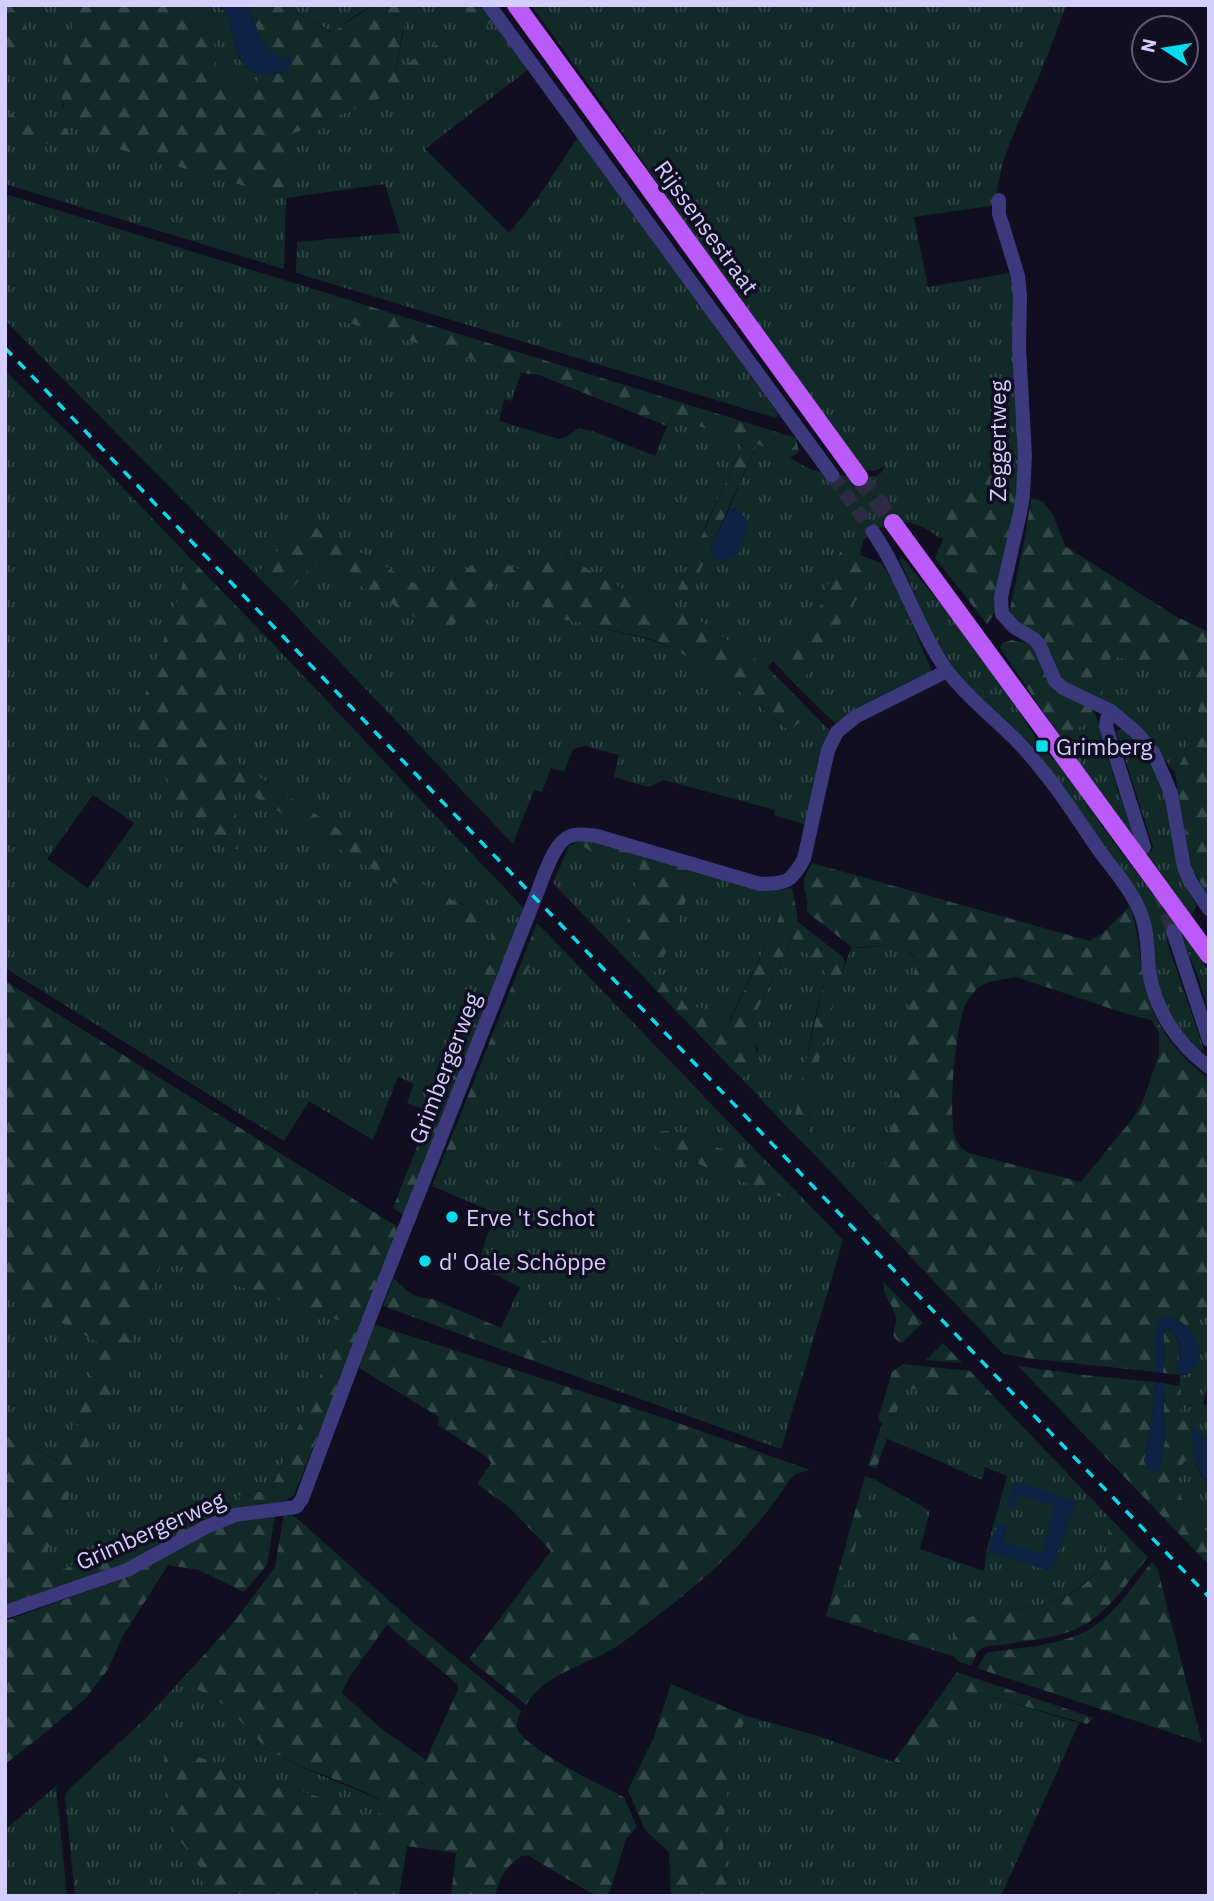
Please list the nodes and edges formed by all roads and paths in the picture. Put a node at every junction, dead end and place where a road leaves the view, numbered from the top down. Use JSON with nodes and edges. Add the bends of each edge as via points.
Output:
{"nodes":[{"id":1,"x":489,"y":5,"type":"edge"},
{"id":2,"x":516,"y":5,"type":"edge"},
{"id":3,"x":999,"y":200,"type":"dead end"},
{"id":4,"x":832,"y":475,"type":"tunnel mouth"},
{"id":5,"x":859,"y":477,"type":"tunnel mouth"},
{"id":6,"x":893,"y":523,"type":"tunnel mouth"},
{"id":7,"x":873,"y":532,"type":"tunnel mouth"},
{"id":8,"x":947,"y":671,"type":"junction"},
{"id":9,"x":1111,"y":711,"type":"junction"},
{"id":10,"x":1144,"y":847,"type":"dead end"},
{"id":11,"x":1209,"y":909,"type":"edge"},
{"id":12,"x":1173,"y":931,"type":"tunnel mouth"},
{"id":13,"x":1209,"y":955,"type":"edge"},
{"id":14,"x":1209,"y":1040,"type":"edge"},
{"id":15,"x":1208,"y":1065,"type":"edge"},
{"id":16,"x":5,"y":1612,"type":"edge"}],
"edges":[{"from":1,"to":4,"type":"street","name":"Rijssensestraat"},
{"from":2,"to":5,"type":"main road","name":"Rijssensestraat"},
{"from":3,"to":9,"type":"street","name":"Zeggertweg","via":[[1018,276],[1025,456],[1023,495],[1001,611],[1040,646],[1055,681]]},
{"from":6,"to":13,"type":"main road"},
{"from":7,"to":8,"type":"street"},
{"from":8,"to":15,"type":"street","via":[[1044,772],[1129,892],[1143,920],[1161,1009],[1176,1035]]},
{"from":8,"to":16,"type":"street","name":"Grimbergerweg","via":[[855,717],[837,732],[828,750],[804,859],[795,875],[782,883],[760,884],[597,836],[568,836],[557,846],[302,1499],[296,1507],[235,1515],[127,1570]]},
{"from":9,"to":10,"type":"street","via":[[1106,726]]},
{"from":9,"to":11,"type":"street","via":[[1145,742],[1159,764],[1171,793],[1184,867]]},
{"from":12,"to":14,"type":"street"}]}
